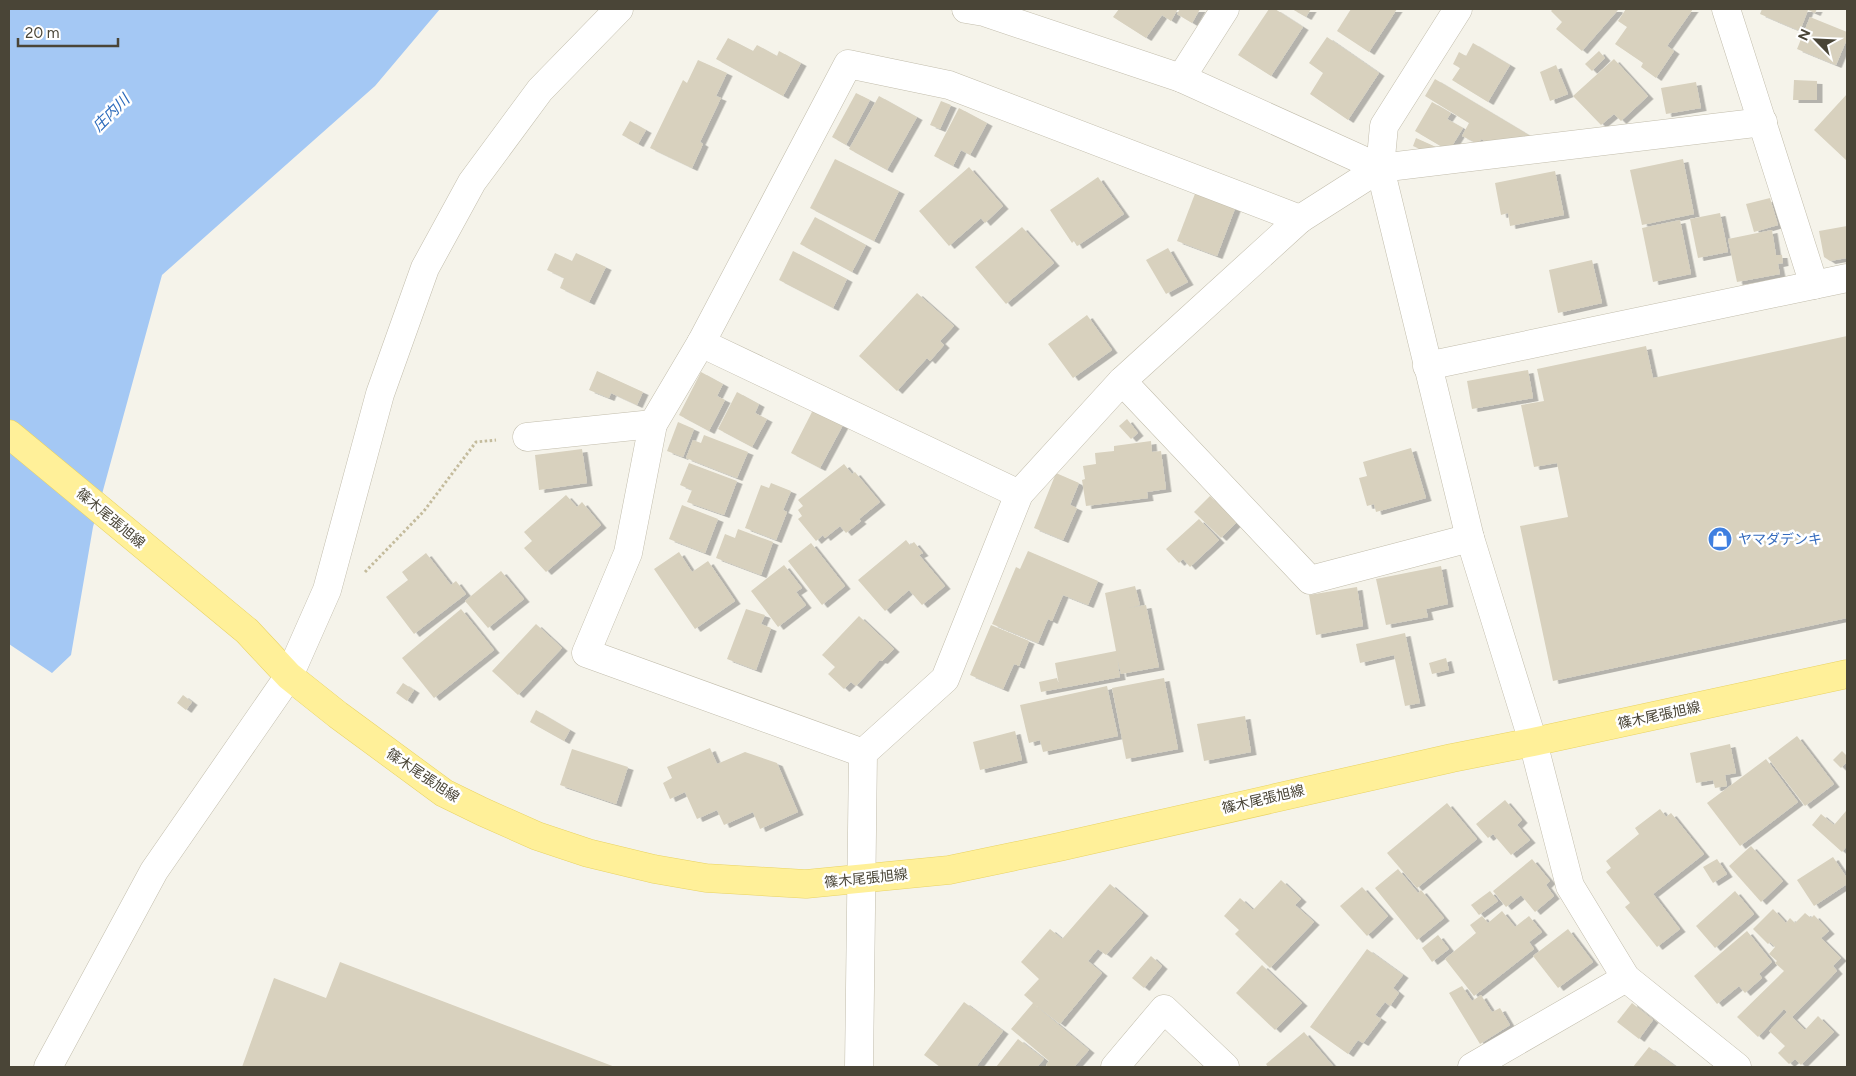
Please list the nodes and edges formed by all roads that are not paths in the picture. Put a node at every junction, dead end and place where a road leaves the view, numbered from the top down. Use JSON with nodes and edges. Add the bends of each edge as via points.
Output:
{"nodes":[{"id":1,"x":619,"y":9,"type":"edge"},
{"id":2,"x":1225,"y":9,"type":"edge"},
{"id":3,"x":1458,"y":9,"type":"edge"},
{"id":4,"x":1726,"y":9,"type":"edge"},
{"id":5,"x":979,"y":10,"type":"edge"},
{"id":6,"x":1181,"y":78,"type":"junction"},
{"id":7,"x":1763,"y":122,"type":"junction"},
{"id":8,"x":1380,"y":168,"type":"junction"},
{"id":9,"x":1300,"y":219,"type":"junction"},
{"id":10,"x":1847,"y":278,"type":"edge"},
{"id":11,"x":1814,"y":285,"type":"junction"},
{"id":12,"x":701,"y":343,"type":"junction"},
{"id":13,"x":1427,"y":366,"type":"junction"},
{"id":14,"x":1122,"y":381,"type":"junction"},
{"id":15,"x":653,"y":424,"type":"junction"},
{"id":16,"x":9,"y":434,"type":"edge"},
{"id":17,"x":527,"y":437,"type":"road end"},
{"id":18,"x":1019,"y":494,"type":"junction"},
{"id":19,"x":1470,"y":538,"type":"junction"},
{"id":20,"x":1847,"y":674,"type":"edge"},
{"id":21,"x":290,"y":676,"type":"junction"},
{"id":22,"x":1533,"y":742,"type":"junction"},
{"id":23,"x":863,"y":753,"type":"junction"},
{"id":24,"x":861,"y":878,"type":"junction"},
{"id":25,"x":1626,"y":978,"type":"junction"},
{"id":26,"x":48,"y":1067,"type":"edge"},
{"id":27,"x":859,"y":1067,"type":"edge"},
{"id":28,"x":1115,"y":1067,"type":"edge"},
{"id":29,"x":1225,"y":1067,"type":"edge"},
{"id":30,"x":1472,"y":1067,"type":"edge"},
{"id":31,"x":1737,"y":1067,"type":"edge"}],
"edges":[{"from":1,"to":21,"type":"street","via":[[540,90],[472,182],[425,268],[380,394],[327,590]]},
{"from":2,"to":6,"type":"street"},
{"from":3,"to":8,"type":"street","via":[[1384,126]]},
{"from":4,"to":7,"type":"street"},
{"from":5,"to":6,"type":"street"},
{"from":6,"to":8,"type":"street"},
{"from":7,"to":8,"type":"street"},
{"from":7,"to":11,"type":"street"},
{"from":8,"to":9,"type":"street"},
{"from":8,"to":13,"type":"street"},
{"from":9,"to":12,"type":"street","via":[[949,85],[848,64]]},
{"from":9,"to":14,"type":"street"},
{"from":10,"to":11,"type":"street"},
{"from":11,"to":13,"type":"street"},
{"from":12,"to":15,"type":"street"},
{"from":12,"to":18,"type":"street"},
{"from":13,"to":19,"type":"street"},
{"from":14,"to":18,"type":"street"},
{"from":14,"to":19,"type":"street","via":[[1310,580]]},
{"from":15,"to":17,"type":"street"},
{"from":15,"to":23,"type":"street","via":[[628,553],[586,653]]},
{"from":16,"to":21,"type":"main road","name":"篠木尾張旭線","via":[[247,631]]},
{"from":18,"to":23,"type":"street","via":[[945,679]]},
{"from":19,"to":22,"type":"street"},
{"from":20,"to":22,"type":"main road","name":"篠木尾張旭線"},
{"from":21,"to":24,"type":"main road","name":"篠木尾張旭線","via":[[444,793],[537,836],[588,853],[706,878],[806,884]]},
{"from":21,"to":26,"type":"street","via":[[154,871]]},
{"from":22,"to":24,"type":"main road","name":"篠木尾張旭線","via":[[958,868]]},
{"from":22,"to":25,"type":"street","via":[[1570,886]]},
{"from":23,"to":24,"type":"street"},
{"from":24,"to":27,"type":"street"},
{"from":25,"to":30,"type":"street"},
{"from":25,"to":31,"type":"street"},
{"from":28,"to":29,"type":"street","via":[[1164,1009]]}]}
